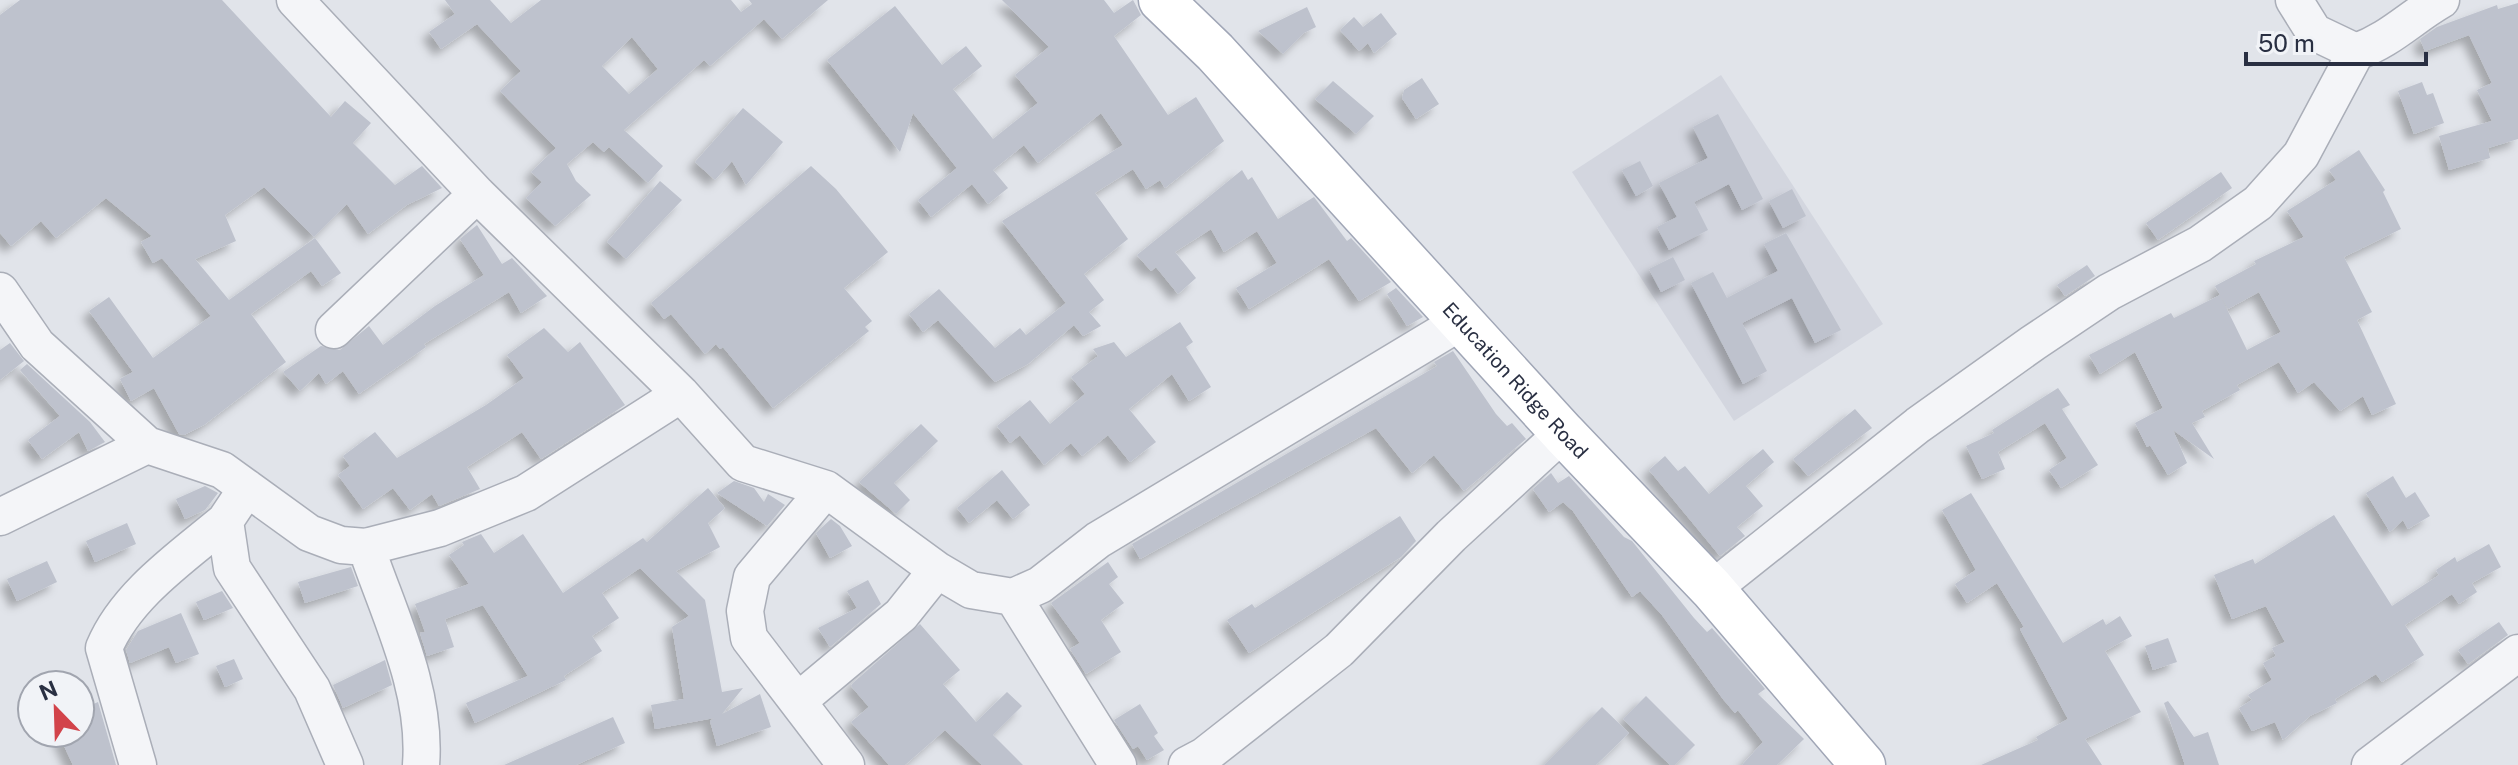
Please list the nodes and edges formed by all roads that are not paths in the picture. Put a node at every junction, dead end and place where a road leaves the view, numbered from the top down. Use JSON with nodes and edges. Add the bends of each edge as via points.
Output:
{"nodes":[{"id":1,"x":1161,"y":0,"type":"edge"},
{"id":2,"x":2294,"y":0,"type":"edge"},
{"id":3,"x":2441,"y":0,"type":"edge"},
{"id":4,"x":297,"y":1,"type":"edge"},
{"id":5,"x":2348,"y":67,"type":"junction"},
{"id":6,"x":477,"y":194,"type":"junction"},
{"id":7,"x":0,"y":291,"type":"edge"},
{"id":8,"x":1462,"y":321,"type":"junction"},
{"id":9,"x":334,"y":330,"type":"dead end"},
{"id":10,"x":681,"y":394,"type":"junction"},
{"id":11,"x":1563,"y":433,"type":"junction"},
{"id":12,"x":147,"y":445,"type":"junction"},
{"id":13,"x":247,"y":488,"type":"junction"},
{"id":14,"x":826,"y":489,"type":"junction"},
{"id":15,"x":0,"y":517,"type":"edge"},
{"id":16,"x":225,"y":521,"type":"junction"},
{"id":17,"x":366,"y":547,"type":"junction"},
{"id":18,"x":937,"y":570,"type":"junction"},
{"id":19,"x":1712,"y":589,"type":"junction"},
{"id":20,"x":1013,"y":597,"type":"junction"},
{"id":21,"x":2518,"y":653,"type":"edge"},
{"id":22,"x":798,"y":701,"type":"junction"},
{"id":23,"x":138,"y":765,"type":"edge"},
{"id":24,"x":345,"y":765,"type":"edge"},
{"id":25,"x":421,"y":765,"type":"edge"},
{"id":26,"x":846,"y":765,"type":"edge"},
{"id":27,"x":1118,"y":765,"type":"edge"},
{"id":28,"x":1187,"y":765,"type":"edge"},
{"id":29,"x":1863,"y":765,"type":"edge"},
{"id":30,"x":2370,"y":765,"type":"edge"}],
"edges":[{"from":1,"to":8,"type":"main road","name":"Education Ridge Road","via":[[1226,63]]},
{"from":2,"to":5,"type":"street","via":[[2314,32]]},
{"from":3,"to":5,"type":"street"},
{"from":4,"to":6,"type":"street"},
{"from":5,"to":19,"type":"street","via":[[2301,155],[2258,203],[2200,244],[2109,292],[2033,343],[1918,425]]},
{"from":6,"to":9,"type":"street"},
{"from":6,"to":10,"type":"street"},
{"from":7,"to":12,"type":"street","via":[[37,345]]},
{"from":8,"to":11,"type":"main road","name":"Education Ridge Road"},
{"from":8,"to":20,"type":"street","via":[[1098,540],[1040,585]]},
{"from":10,"to":14,"type":"street","via":[[743,463]]},
{"from":10,"to":17,"type":"street","via":[[526,493],[440,528]]},
{"from":11,"to":19,"type":"main road","name":"Education Ridge Road"},
{"from":11,"to":28,"type":"street","via":[[1339,650]]},
{"from":12,"to":13,"type":"street","via":[[222,470]]},
{"from":12,"to":15,"type":"street"},
{"from":13,"to":16,"type":"street"},
{"from":13,"to":17,"type":"street","via":[[309,533],[341,545]]},
{"from":14,"to":18,"type":"street"},
{"from":14,"to":22,"type":"street","via":[[752,577],[745,611],[749,638]]},
{"from":16,"to":23,"type":"street","via":[[161,574],[112,629],[104,648]]},
{"from":16,"to":24,"type":"street","via":[[232,568],[312,689]]},
{"from":17,"to":25,"type":"street","via":[[414,682],[424,734]]},
{"from":18,"to":20,"type":"street","via":[[971,590]]},
{"from":18,"to":22,"type":"street","via":[[901,615]]},
{"from":19,"to":29,"type":"main road","name":"Education Ridge Road"},
{"from":20,"to":27,"type":"street"},
{"from":21,"to":30,"type":"street"},
{"from":22,"to":26,"type":"street"}]}
